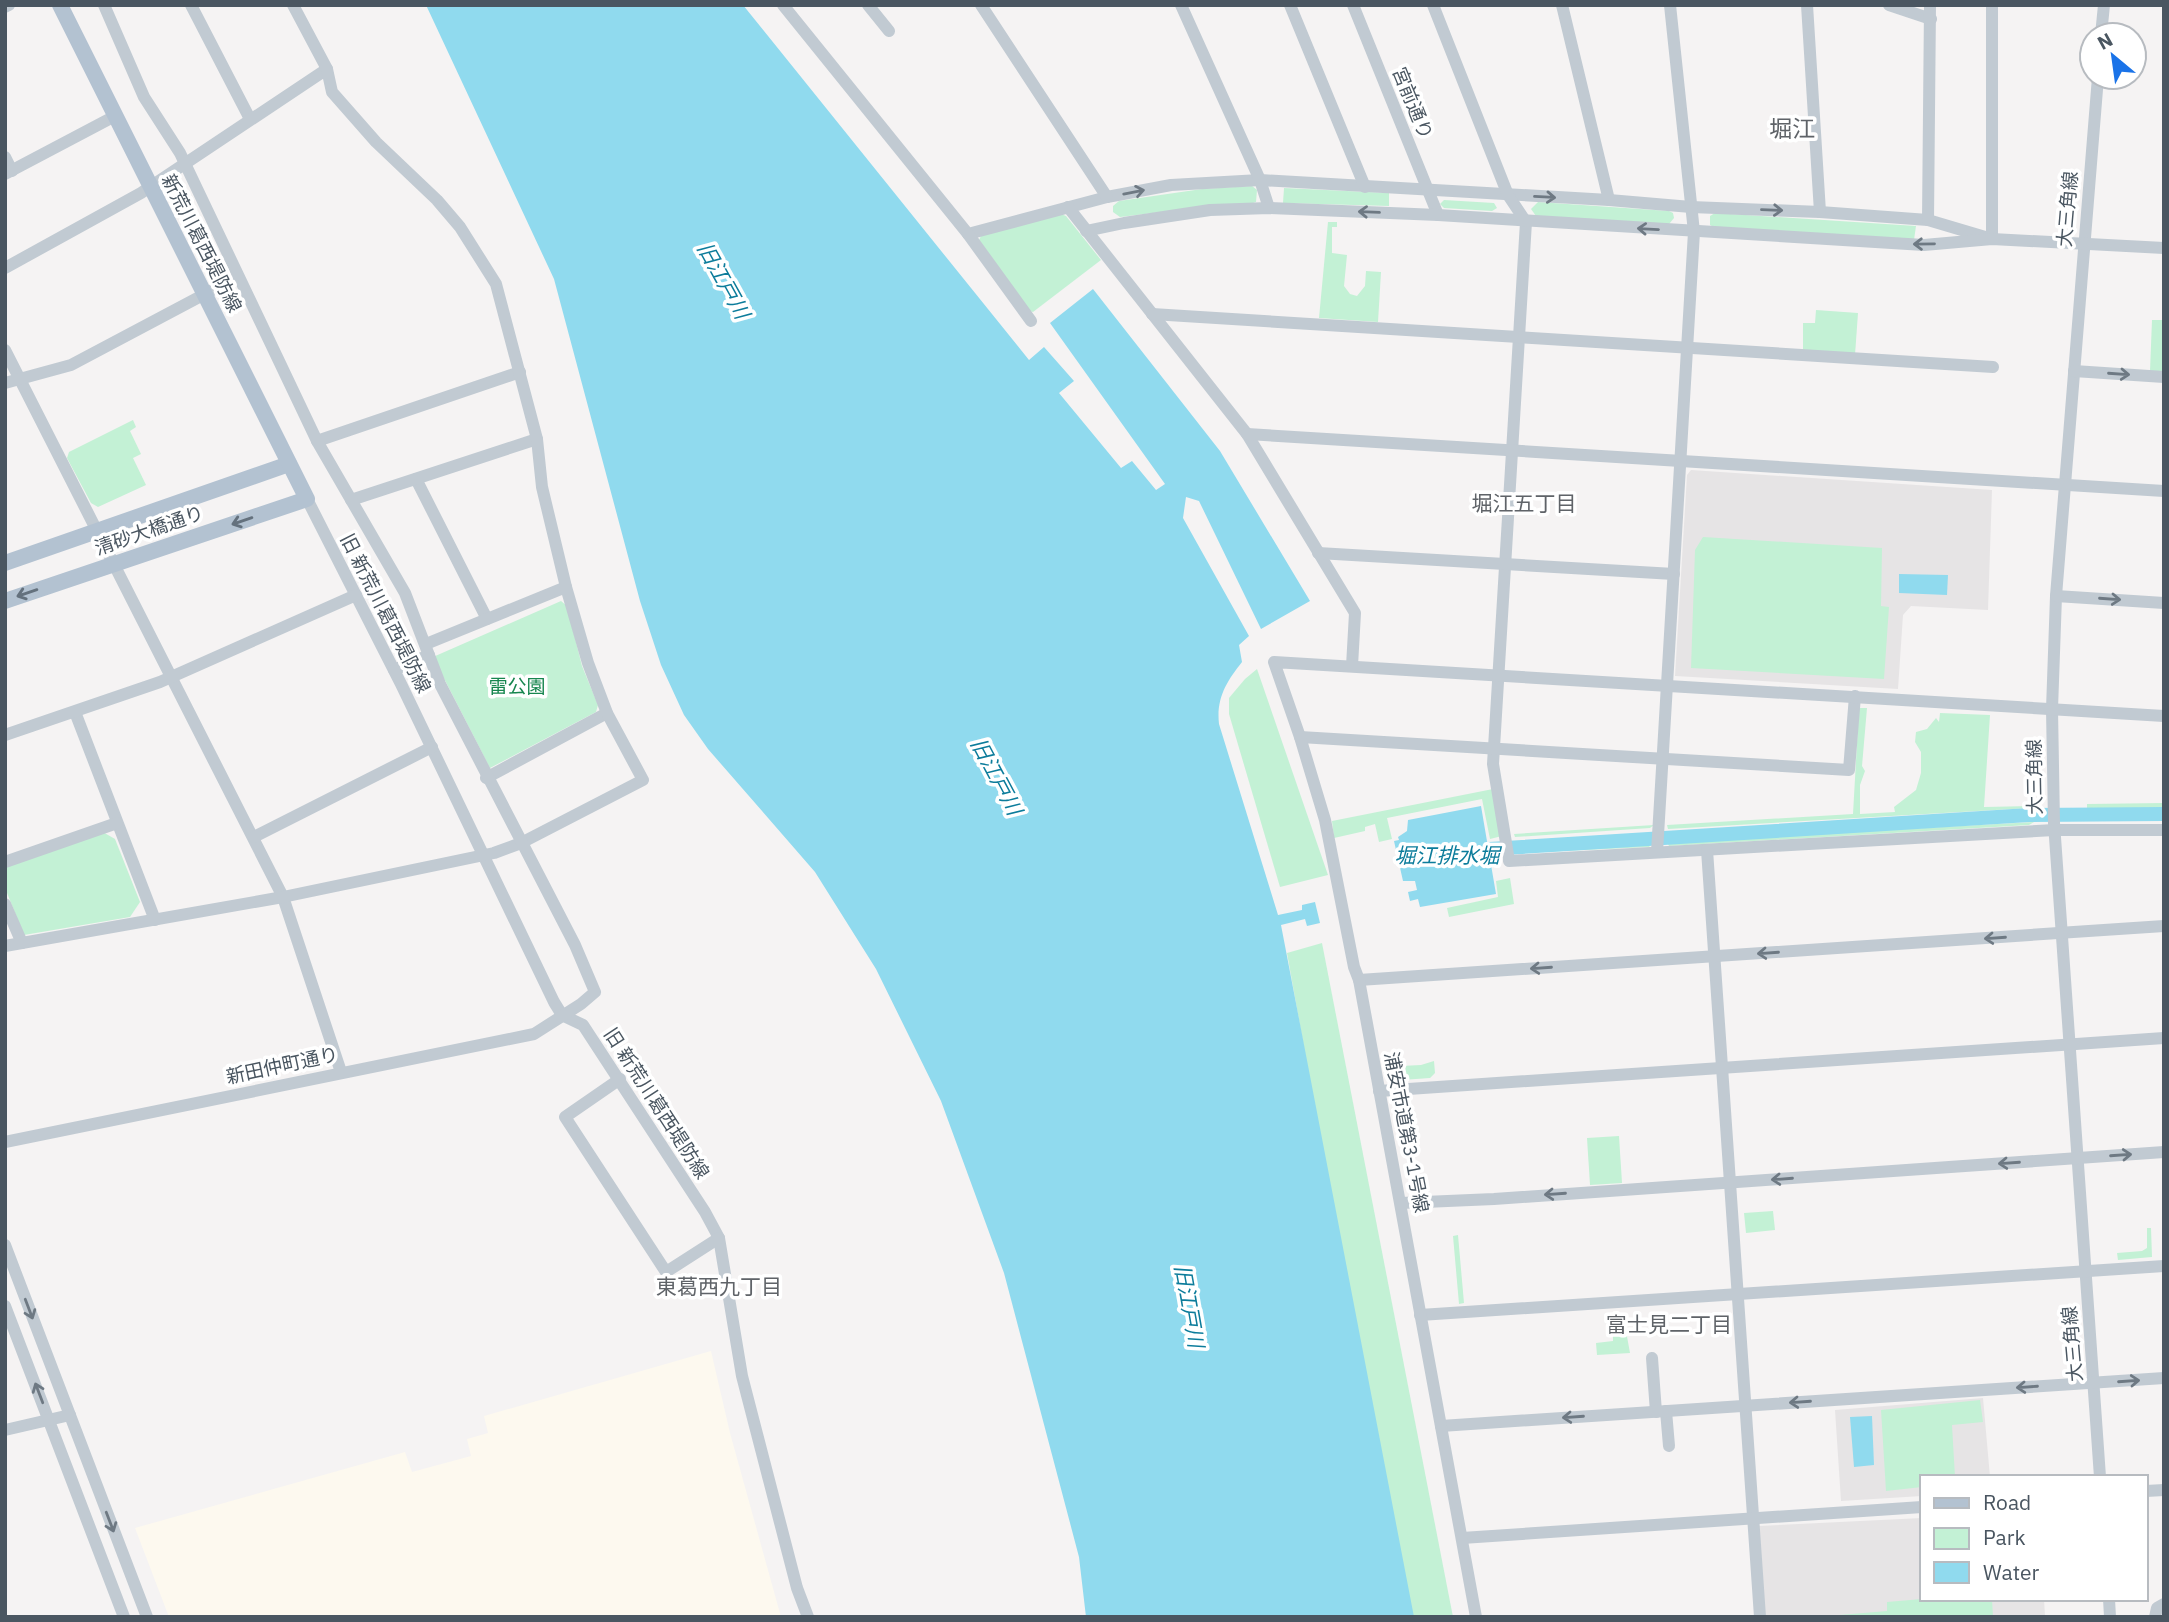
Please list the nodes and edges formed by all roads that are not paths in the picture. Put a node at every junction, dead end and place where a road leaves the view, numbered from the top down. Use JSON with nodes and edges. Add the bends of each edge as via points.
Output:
{"nodes":[{"id":1,"x":60,"y":5,"type":"edge"},
{"id":2,"x":103,"y":5,"type":"edge"},
{"id":3,"x":191,"y":5,"type":"edge"},
{"id":4,"x":293,"y":5,"type":"edge"},
{"id":5,"x":783,"y":5,"type":"edge"},
{"id":6,"x":868,"y":5,"type":"edge"},
{"id":7,"x":981,"y":5,"type":"edge"},
{"id":8,"x":1181,"y":5,"type":"edge"},
{"id":9,"x":1290,"y":5,"type":"edge"},
{"id":10,"x":1353,"y":5,"type":"edge"},
{"id":11,"x":1433,"y":5,"type":"edge"},
{"id":12,"x":1562,"y":5,"type":"edge"},
{"id":13,"x":1670,"y":5,"type":"edge"},
{"id":14,"x":1807,"y":5,"type":"edge"},
{"id":15,"x":1889,"y":5,"type":"edge"},
{"id":16,"x":1930,"y":5,"type":"edge"},
{"id":17,"x":1992,"y":5,"type":"edge"},
{"id":18,"x":1931,"y":19,"type":"junction"},
{"id":19,"x":889,"y":31,"type":"dead end"},
{"id":20,"x":327,"y":69,"type":"junction"},
{"id":21,"x":2097,"y":91,"type":"edge"},
{"id":22,"x":115,"y":116,"type":"junction"},
{"id":23,"x":250,"y":119,"type":"junction"},
{"id":24,"x":5,"y":157,"type":"edge"},
{"id":25,"x":184,"y":163,"type":"junction"},
{"id":26,"x":9,"y":172,"type":"edge"},
{"id":27,"x":1260,"y":180,"type":"junction"},
{"id":28,"x":151,"y":187,"type":"junction"},
{"id":29,"x":1365,"y":187,"type":"junction"},
{"id":30,"x":1428,"y":191,"type":"junction"},
{"id":31,"x":1508,"y":195,"type":"junction"},
{"id":32,"x":1107,"y":197,"type":"junction"},
{"id":33,"x":1609,"y":200,"type":"junction"},
{"id":34,"x":1068,"y":207,"type":"junction"},
{"id":35,"x":1691,"y":207,"type":"junction"},
{"id":36,"x":1269,"y":208,"type":"junction"},
{"id":37,"x":1820,"y":212,"type":"junction"},
{"id":38,"x":1438,"y":215,"type":"junction"},
{"id":39,"x":1927,"y":220,"type":"junction"},
{"id":40,"x":1526,"y":222,"type":"junction"},
{"id":41,"x":1086,"y":231,"type":"junction"},
{"id":42,"x":1694,"y":232,"type":"junction"},
{"id":43,"x":968,"y":234,"type":"junction"},
{"id":44,"x":1992,"y":239,"type":"junction"},
{"id":45,"x":2083,"y":243,"type":"junction"},
{"id":46,"x":2164,"y":248,"type":"edge"},
{"id":47,"x":5,"y":268,"type":"edge"},
{"id":48,"x":237,"y":277,"type":"junction"},
{"id":49,"x":205,"y":294,"type":"junction"},
{"id":50,"x":1152,"y":314,"type":"junction"},
{"id":51,"x":1031,"y":321,"type":"dead end"},
{"id":52,"x":1520,"y":337,"type":"junction"},
{"id":53,"x":1688,"y":348,"type":"junction"},
{"id":54,"x":5,"y":350,"type":"edge"},
{"id":55,"x":1993,"y":367,"type":"dead end"},
{"id":56,"x":520,"y":372,"type":"junction"},
{"id":57,"x":2074,"y":372,"type":"junction"},
{"id":58,"x":2164,"y":377,"type":"edge"},
{"id":59,"x":19,"y":380,"type":"junction"},
{"id":60,"x":5,"y":383,"type":"edge"},
{"id":61,"x":1247,"y":434,"type":"junction"},
{"id":62,"x":537,"y":439,"type":"junction"},
{"id":63,"x":317,"y":441,"type":"junction"},
{"id":64,"x":1513,"y":449,"type":"junction"},
{"id":65,"x":1679,"y":459,"type":"junction"},
{"id":66,"x":289,"y":464,"type":"junction"},
{"id":67,"x":416,"y":479,"type":"junction"},
{"id":68,"x":2065,"y":485,"type":"junction"},
{"id":69,"x":2164,"y":491,"type":"edge"},
{"id":70,"x":307,"y":499,"type":"junction"},
{"id":71,"x":351,"y":500,"type":"junction"},
{"id":72,"x":97,"y":532,"type":"junction"},
{"id":73,"x":1318,"y":553,"type":"junction"},
{"id":74,"x":5,"y":563,"type":"edge"},
{"id":75,"x":113,"y":564,"type":"junction"},
{"id":76,"x":1506,"y":565,"type":"junction"},
{"id":77,"x":1674,"y":574,"type":"junction"},
{"id":78,"x":566,"y":587,"type":"junction"},
{"id":79,"x":356,"y":594,"type":"junction"},
{"id":80,"x":2056,"y":596,"type":"junction"},
{"id":81,"x":5,"y":601,"type":"edge"},
{"id":82,"x":2164,"y":603,"type":"edge"},
{"id":83,"x":487,"y":619,"type":"junction"},
{"id":84,"x":428,"y":649,"type":"junction"},
{"id":85,"x":1352,"y":666,"type":"junction"},
{"id":86,"x":394,"y":670,"type":"junction"},
{"id":87,"x":1499,"y":675,"type":"junction"},
{"id":88,"x":171,"y":678,"type":"junction"},
{"id":89,"x":1666,"y":686,"type":"junction"},
{"id":90,"x":1854,"y":696,"type":"junction"},
{"id":91,"x":2052,"y":709,"type":"junction"},
{"id":92,"x":75,"y":712,"type":"junction"},
{"id":93,"x":607,"y":713,"type":"junction"},
{"id":94,"x":2164,"y":716,"type":"edge"},
{"id":95,"x":5,"y":735,"type":"edge"},
{"id":96,"x":1300,"y":737,"type":"junction"},
{"id":97,"x":432,"y":747,"type":"junction"},
{"id":98,"x":1494,"y":749,"type":"junction"},
{"id":99,"x":1662,"y":759,"type":"junction"},
{"id":100,"x":486,"y":778,"type":"junction"},
{"id":101,"x":117,"y":823,"type":"junction"},
{"id":102,"x":2054,"y":826,"type":"junction"},
{"id":103,"x":2164,"y":830,"type":"edge"},
{"id":104,"x":254,"y":837,"type":"junction"},
{"id":105,"x":521,"y":843,"type":"junction"},
{"id":106,"x":1707,"y":850,"type":"junction"},
{"id":107,"x":1657,"y":852,"type":"junction"},
{"id":108,"x":484,"y":855,"type":"junction"},
{"id":109,"x":5,"y":862,"type":"edge"},
{"id":110,"x":283,"y":897,"type":"junction"},
{"id":111,"x":5,"y":904,"type":"edge"},
{"id":112,"x":155,"y":920,"type":"junction"},
{"id":113,"x":2164,"y":926,"type":"edge"},
{"id":114,"x":2063,"y":933,"type":"junction"},
{"id":115,"x":22,"y":943,"type":"junction"},
{"id":116,"x":5,"y":946,"type":"edge"},
{"id":117,"x":1714,"y":956,"type":"junction"},
{"id":118,"x":1359,"y":980,"type":"junction"},
{"id":119,"x":562,"y":1015,"type":"junction"},
{"id":120,"x":2164,"y":1038,"type":"edge"},
{"id":121,"x":2071,"y":1044,"type":"junction"},
{"id":122,"x":1722,"y":1069,"type":"junction"},
{"id":123,"x":341,"y":1072,"type":"junction"},
{"id":124,"x":620,"y":1079,"type":"junction"},
{"id":125,"x":1379,"y":1091,"type":"junction"},
{"id":126,"x":5,"y":1142,"type":"edge"},
{"id":127,"x":2164,"y":1152,"type":"edge"},
{"id":128,"x":2077,"y":1158,"type":"junction"},
{"id":129,"x":1729,"y":1182,"type":"junction"},
{"id":130,"x":1401,"y":1203,"type":"junction"},
{"id":131,"x":719,"y":1238,"type":"junction"},
{"id":132,"x":5,"y":1245,"type":"edge"},
{"id":133,"x":2164,"y":1266,"type":"edge"},
{"id":134,"x":2086,"y":1271,"type":"junction"},
{"id":135,"x":1739,"y":1293,"type":"junction"},
{"id":136,"x":5,"y":1306,"type":"edge"},
{"id":137,"x":1420,"y":1315,"type":"junction"},
{"id":138,"x":1652,"y":1358,"type":"dead end"},
{"id":139,"x":2164,"y":1378,"type":"edge"},
{"id":140,"x":2095,"y":1383,"type":"junction"},
{"id":141,"x":1744,"y":1406,"type":"junction"},
{"id":142,"x":1661,"y":1411,"type":"junction"},
{"id":143,"x":70,"y":1415,"type":"junction"},
{"id":144,"x":49,"y":1420,"type":"junction"},
{"id":145,"x":1441,"y":1426,"type":"junction"},
{"id":146,"x":5,"y":1430,"type":"edge"},
{"id":147,"x":1669,"y":1446,"type":"dead end"},
{"id":148,"x":2100,"y":1475,"type":"edge"},
{"id":149,"x":1920,"y":1507,"type":"edge"},
{"id":150,"x":1754,"y":1518,"type":"junction"},
{"id":151,"x":1462,"y":1538,"type":"junction"},
{"id":152,"x":2164,"y":1604,"type":"edge"},
{"id":153,"x":124,"y":1617,"type":"edge"},
{"id":154,"x":147,"y":1617,"type":"edge"},
{"id":155,"x":808,"y":1617,"type":"edge"},
{"id":156,"x":1476,"y":1617,"type":"edge"},
{"id":157,"x":1760,"y":1617,"type":"edge"},
{"id":158,"x":2155,"y":1617,"type":"edge"}],
"edges":[{"from":1,"to":22,"type":"main road","name":"新荒川葛西堤防線"},
{"from":2,"to":25,"type":"street","via":[[144,97]]},
{"from":3,"to":23,"type":"street"},
{"from":4,"to":20,"type":"street"},
{"from":5,"to":43,"type":"street"},
{"from":6,"to":19,"type":"street"},
{"from":7,"to":32,"type":"street"},
{"from":8,"to":27,"type":"street"},
{"from":9,"to":29,"type":"street"},
{"from":10,"to":30,"type":"street","name":"宮前通り"},
{"from":11,"to":31,"type":"street"},
{"from":12,"to":33,"type":"street"},
{"from":13,"to":35,"type":"street"},
{"from":14,"to":37,"type":"street"},
{"from":15,"to":18,"type":"street"},
{"from":16,"to":18,"type":"street"},
{"from":17,"to":44,"type":"street"},
{"from":18,"to":39,"type":"street"},
{"from":20,"to":23,"type":"street"},
{"from":20,"to":56,"type":"street","via":[[332,92],[437,200],[480,257],[496,285]]},
{"from":21,"to":45,"type":"street","name":"大三角線"},
{"from":22,"to":26,"type":"street"},
{"from":22,"to":28,"type":"main road","name":"新荒川葛西堤防線"},
{"from":23,"to":25,"type":"street"},
{"from":24,"to":26,"type":"street"},
{"from":25,"to":28,"type":"street"},
{"from":25,"to":48,"type":"street"},
{"from":27,"to":29,"type":"street"},
{"from":32,"to":27,"type":"street","one_way":true,"via":[[1171,185]]},
{"from":27,"to":36,"type":"street"},
{"from":28,"to":47,"type":"street"},
{"from":28,"to":49,"type":"main road","name":"新荒川葛西堤防線"},
{"from":29,"to":30,"type":"street"},
{"from":30,"to":31,"type":"street"},
{"from":30,"to":38,"type":"street","name":"宮前通り"},
{"from":31,"to":33,"type":"street","one_way":true},
{"from":31,"to":40,"type":"street"},
{"from":32,"to":34,"type":"street"},
{"from":33,"to":35,"type":"street"},
{"from":34,"to":41,"type":"street"},
{"from":34,"to":43,"type":"street"},
{"from":35,"to":37,"type":"street","one_way":true},
{"from":35,"to":42,"type":"street"},
{"from":38,"to":36,"type":"street","one_way":true},
{"from":36,"to":41,"type":"street","via":[[1210,210]]},
{"from":37,"to":39,"type":"street"},
{"from":38,"to":40,"type":"street"},
{"from":39,"to":44,"type":"street"},
{"from":42,"to":40,"type":"street","one_way":true},
{"from":40,"to":52,"type":"street"},
{"from":41,"to":50,"type":"street"},
{"from":44,"to":42,"type":"street","one_way":true,"via":[[1924,245]]},
{"from":42,"to":53,"type":"street"},
{"from":43,"to":51,"type":"street"},
{"from":44,"to":45,"type":"street"},
{"from":45,"to":46,"type":"street"},
{"from":45,"to":57,"type":"street","name":"大三角線"},
{"from":48,"to":49,"type":"street"},
{"from":48,"to":63,"type":"street"},
{"from":49,"to":59,"type":"street","via":[[71,365]]},
{"from":49,"to":66,"type":"main road","name":"新荒川葛西堤防線"},
{"from":50,"to":52,"type":"street"},
{"from":50,"to":61,"type":"street"},
{"from":52,"to":53,"type":"street"},
{"from":52,"to":64,"type":"street"},
{"from":53,"to":55,"type":"street"},
{"from":53,"to":65,"type":"street"},
{"from":54,"to":59,"type":"street"},
{"from":56,"to":62,"type":"street"},
{"from":56,"to":63,"type":"street"},
{"from":57,"to":58,"type":"street","one_way":true},
{"from":57,"to":68,"type":"street","name":"大三角線"},
{"from":59,"to":60,"type":"street"},
{"from":59,"to":72,"type":"street"},
{"from":61,"to":64,"type":"street"},
{"from":61,"to":73,"type":"street"},
{"from":62,"to":67,"type":"street"},
{"from":62,"to":78,"type":"street","via":[[542,487]]},
{"from":63,"to":71,"type":"street"},
{"from":64,"to":65,"type":"street"},
{"from":64,"to":76,"type":"street"},
{"from":65,"to":68,"type":"street"},
{"from":65,"to":77,"type":"street"},
{"from":66,"to":70,"type":"main road","name":"新荒川葛西堤防線"},
{"from":66,"to":72,"type":"main road","name":"清砂大橋通り"},
{"from":67,"to":71,"type":"street"},
{"from":67,"to":83,"type":"street"},
{"from":68,"to":69,"type":"street"},
{"from":68,"to":80,"type":"street","name":"大三角線"},
{"from":70,"to":75,"type":"main road","name":"清砂大橋通り","one_way":true},
{"from":70,"to":79,"type":"street","name":"旧 新荒川葛西堤防線"},
{"from":71,"to":84,"type":"street","via":[[405,593]]},
{"from":72,"to":74,"type":"main road","name":"清砂大橋通り"},
{"from":72,"to":75,"type":"street"},
{"from":73,"to":76,"type":"street"},
{"from":73,"to":85,"type":"street","via":[[1355,613]]},
{"from":75,"to":81,"type":"main road","name":"清砂大橋通り","one_way":true},
{"from":75,"to":88,"type":"street"},
{"from":76,"to":77,"type":"street"},
{"from":76,"to":87,"type":"street"},
{"from":77,"to":89,"type":"street"},
{"from":78,"to":83,"type":"street"},
{"from":78,"to":93,"type":"street"},
{"from":79,"to":86,"type":"street","name":"旧 新荒川葛西堤防線"},
{"from":79,"to":88,"type":"street"},
{"from":80,"to":82,"type":"street","one_way":true},
{"from":80,"to":91,"type":"street","name":"大三角線"},
{"from":83,"to":84,"type":"street"},
{"from":84,"to":86,"type":"street"},
{"from":84,"to":100,"type":"street"},
{"from":85,"to":87,"type":"street"},
{"from":85,"to":96,"type":"street","name":"浦安市道第3-1号線","via":[[1274,662]]},
{"from":86,"to":97,"type":"street","name":"旧 新荒川葛西堤防線"},
{"from":87,"to":89,"type":"street"},
{"from":87,"to":98,"type":"street"},
{"from":88,"to":92,"type":"street"},
{"from":88,"to":104,"type":"street"},
{"from":89,"to":90,"type":"street"},
{"from":89,"to":99,"type":"street"},
{"from":90,"to":91,"type":"street"},
{"from":90,"to":99,"type":"street","via":[[1849,770]]},
{"from":91,"to":94,"type":"street"},
{"from":91,"to":102,"type":"street","name":"大三角線"},
{"from":92,"to":95,"type":"street"},
{"from":92,"to":101,"type":"street"},
{"from":93,"to":100,"type":"street"},
{"from":93,"to":105,"type":"street","via":[[643,780]]},
{"from":96,"to":98,"type":"street"},
{"from":96,"to":118,"type":"street","name":"浦安市道第3-1号線","via":[[1325,820]]},
{"from":97,"to":104,"type":"street"},
{"from":97,"to":108,"type":"street","name":"旧 新荒川葛西堤防線"},
{"from":98,"to":99,"type":"street"},
{"from":98,"to":107,"type":"street","via":[[1509,861]]},
{"from":99,"to":107,"type":"street"},
{"from":100,"to":105,"type":"street"},
{"from":101,"to":109,"type":"street"},
{"from":101,"to":112,"type":"street"},
{"from":102,"to":103,"type":"street"},
{"from":102,"to":106,"type":"street"},
{"from":102,"to":114,"type":"street","name":"大三角線"},
{"from":104,"to":110,"type":"street"},
{"from":105,"to":108,"type":"street"},
{"from":105,"to":119,"type":"street","name":"新田仲町通り","via":[[595,992]]},
{"from":106,"to":107,"type":"street"},
{"from":106,"to":117,"type":"street"},
{"from":108,"to":110,"type":"street"},
{"from":108,"to":119,"type":"street","name":"旧 新荒川葛西堤防線"},
{"from":110,"to":112,"type":"street"},
{"from":110,"to":123,"type":"street"},
{"from":111,"to":115,"type":"street"},
{"from":112,"to":115,"type":"street"},
{"from":113,"to":114,"type":"street"},
{"from":114,"to":117,"type":"street","one_way":true},
{"from":114,"to":121,"type":"street","name":"大三角線"},
{"from":115,"to":116,"type":"street"},
{"from":117,"to":118,"type":"street","one_way":true},
{"from":117,"to":122,"type":"street"},
{"from":118,"to":125,"type":"street","name":"浦安市道第3-1号線"},
{"from":119,"to":123,"type":"street","name":"新田仲町通り","via":[[534,1034]]},
{"from":119,"to":124,"type":"street","name":"旧 新荒川葛西堤防線","via":[[583,1025]]},
{"from":120,"to":121,"type":"street"},
{"from":121,"to":122,"type":"street"},
{"from":121,"to":128,"type":"street","name":"大三角線"},
{"from":122,"to":125,"type":"street"},
{"from":122,"to":129,"type":"street"},
{"from":123,"to":126,"type":"street","name":"新田仲町通り"},
{"from":124,"to":131,"type":"street","name":"旧 新荒川葛西堤防線"},
{"from":124,"to":131,"type":"street","via":[[565,1117],[667,1272]]},
{"from":125,"to":130,"type":"street","name":"浦安市道第3-1号線"},
{"from":128,"to":127,"type":"street","one_way":true},
{"from":128,"to":129,"type":"street","one_way":true},
{"from":128,"to":134,"type":"street","name":"大三角線"},
{"from":129,"to":130,"type":"street","one_way":true},
{"from":129,"to":135,"type":"street"},
{"from":130,"to":137,"type":"street","name":"浦安市道第3-1号線"},
{"from":131,"to":155,"type":"street","name":"旧 新荒川葛西堤防線","via":[[742,1376]]},
{"from":132,"to":143,"type":"street","one_way":true},
{"from":133,"to":134,"type":"street"},
{"from":134,"to":135,"type":"street"},
{"from":134,"to":140,"type":"street","name":"大三角線"},
{"from":135,"to":137,"type":"street"},
{"from":135,"to":141,"type":"street"},
{"from":144,"to":136,"type":"street","one_way":true},
{"from":137,"to":145,"type":"street","name":"浦安市道第3-1号線"},
{"from":138,"to":142,"type":"street"},
{"from":140,"to":139,"type":"street","one_way":true},
{"from":140,"to":141,"type":"street","one_way":true},
{"from":140,"to":148,"type":"street","name":"大三角線"},
{"from":141,"to":142,"type":"street"},
{"from":141,"to":150,"type":"street"},
{"from":142,"to":145,"type":"street","one_way":true},
{"from":142,"to":147,"type":"street"},
{"from":143,"to":144,"type":"street"},
{"from":143,"to":154,"type":"street","one_way":true},
{"from":144,"to":146,"type":"street"},
{"from":144,"to":153,"type":"street"},
{"from":145,"to":151,"type":"street","name":"浦安市道第3-1号線"},
{"from":149,"to":150,"type":"street"},
{"from":150,"to":151,"type":"street"},
{"from":150,"to":157,"type":"street"},
{"from":151,"to":156,"type":"street","name":"浦安市道第3-1号線"},
{"from":152,"to":158,"type":"street"}]}
